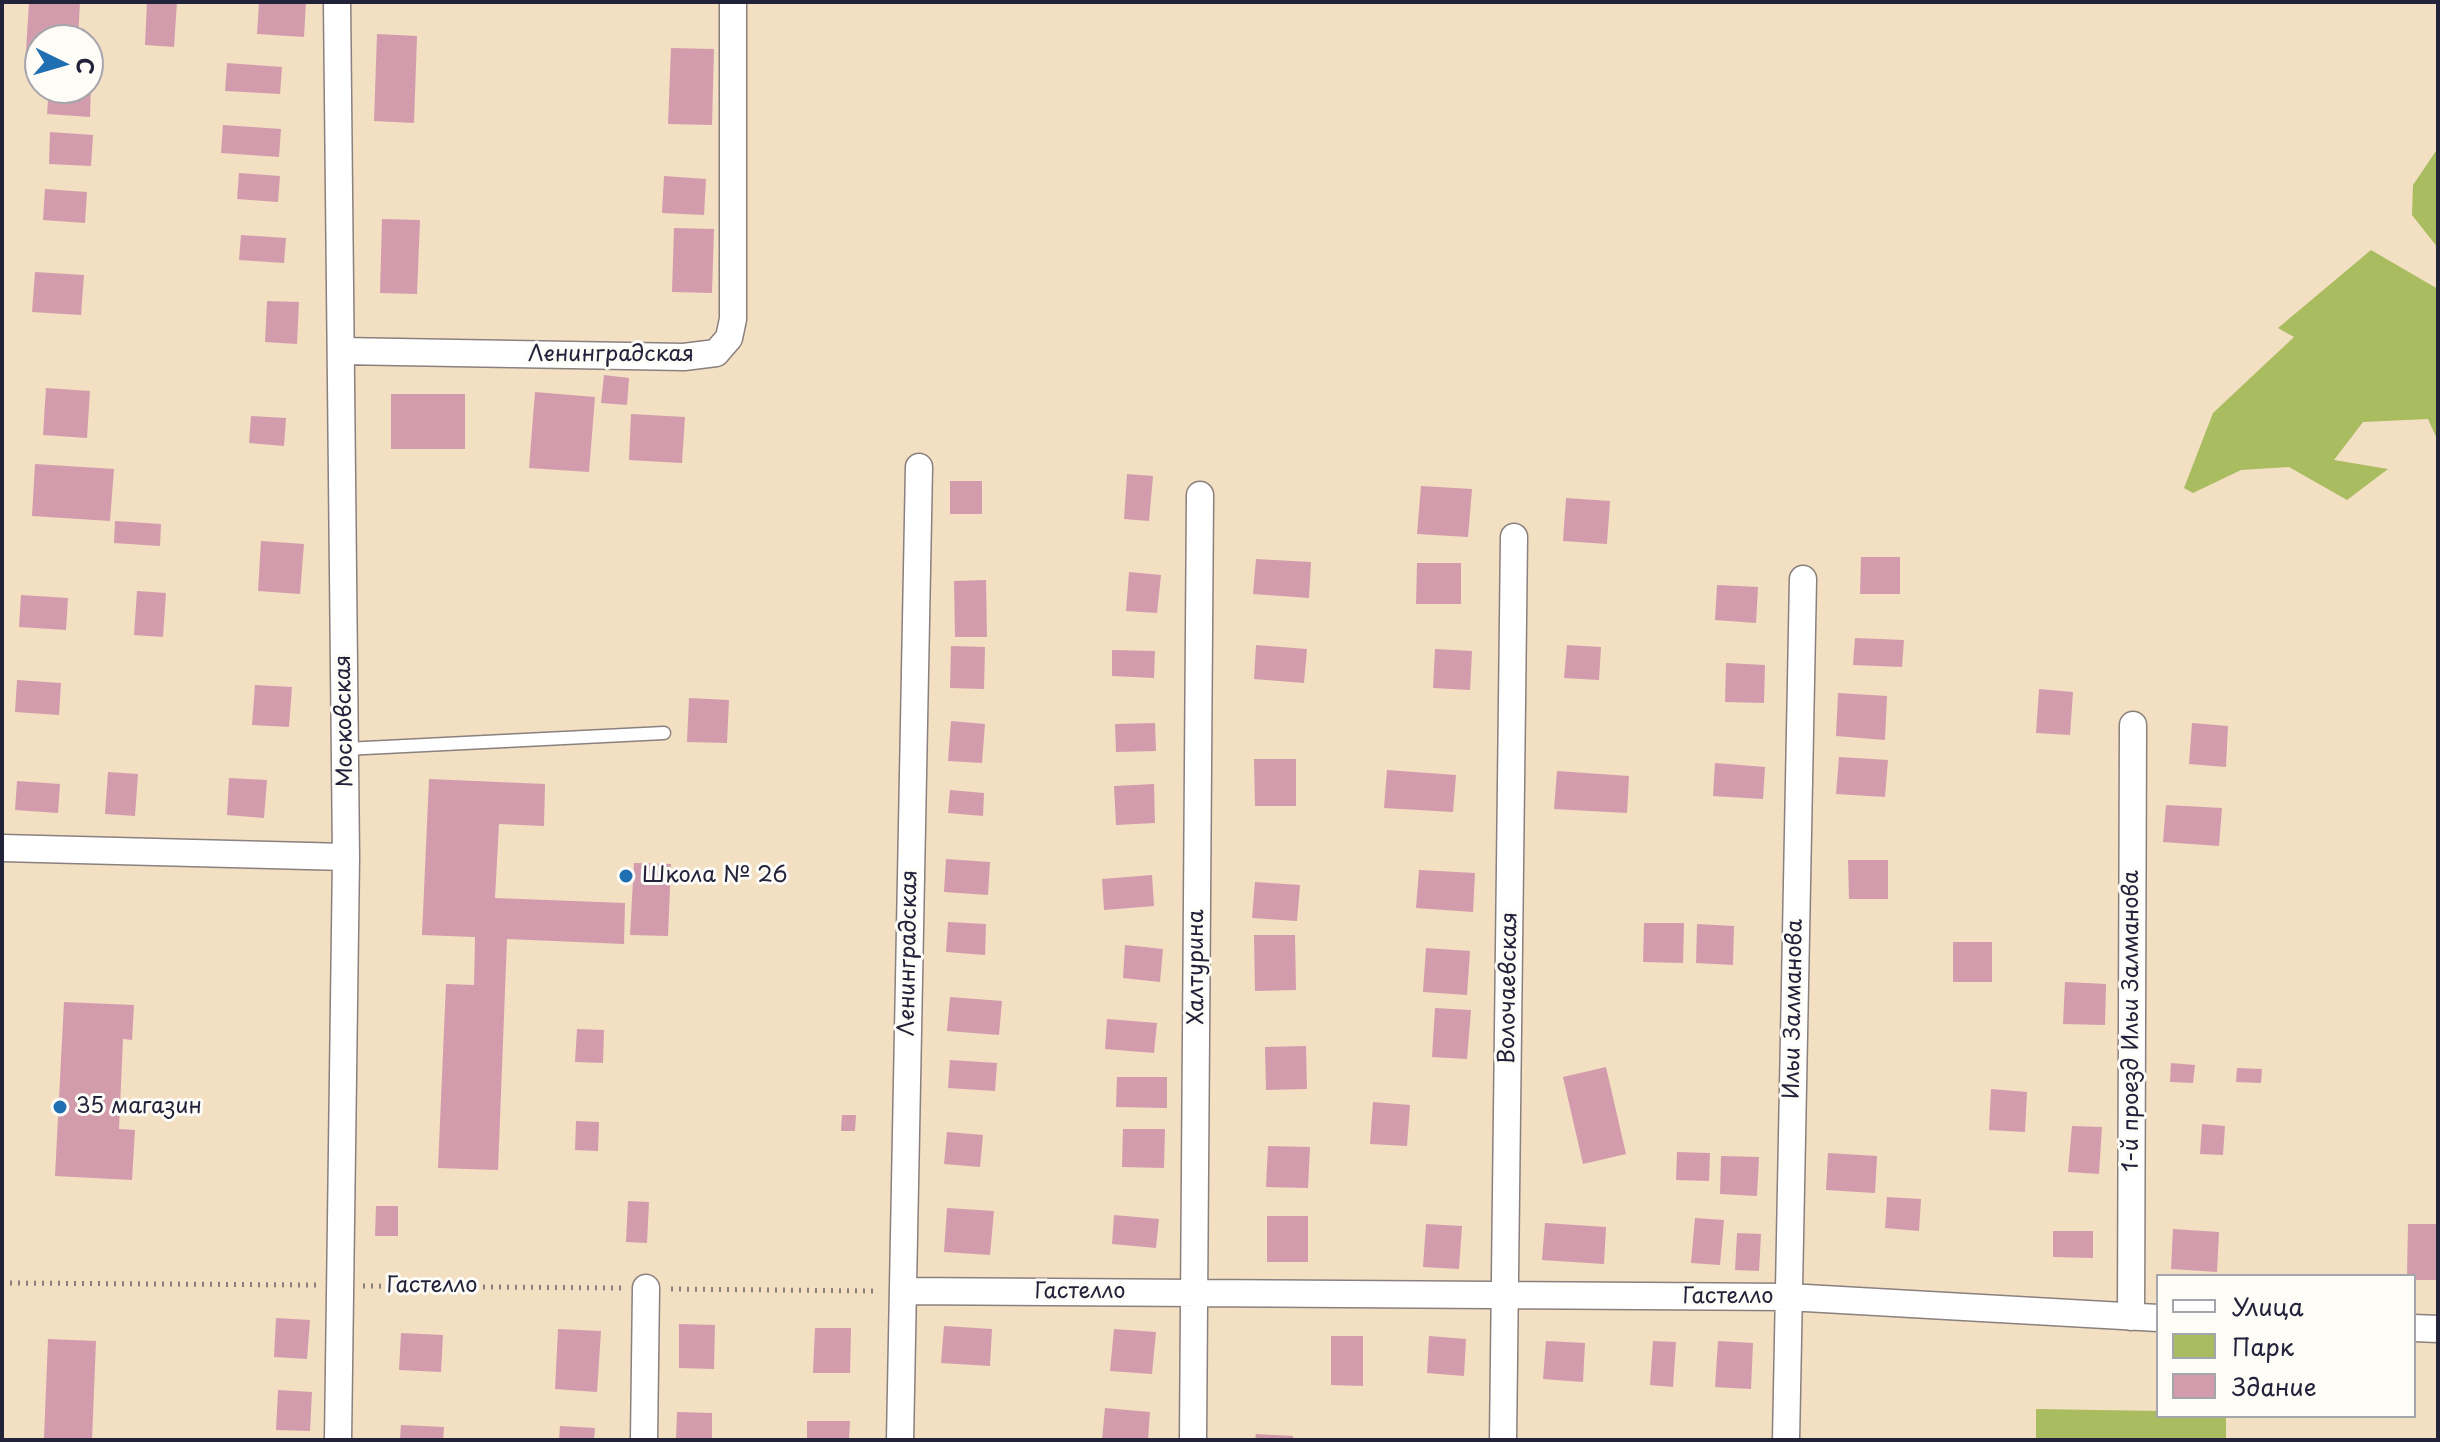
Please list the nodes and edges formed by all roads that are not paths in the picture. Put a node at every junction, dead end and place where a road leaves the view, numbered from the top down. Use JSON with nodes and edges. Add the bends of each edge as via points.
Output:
{"nodes":[{"id":1,"x":337,"y":2,"type":"edge"},
{"id":2,"x":733,"y":2,"type":"edge"},
{"id":3,"x":341,"y":351,"type":"junction"},
{"id":4,"x":919,"y":467,"type":"dead end"},
{"id":5,"x":1200,"y":495,"type":"dead end"},
{"id":6,"x":1514,"y":537,"type":"dead end"},
{"id":7,"x":1803,"y":579,"type":"dead end"},
{"id":8,"x":2133,"y":725,"type":"dead end"},
{"id":9,"x":664,"y":733,"type":"dead end"},
{"id":10,"x":345,"y":749,"type":"junction"},
{"id":11,"x":2,"y":848,"type":"edge"},
{"id":12,"x":346,"y":857,"type":"junction"},
{"id":13,"x":646,"y":1288,"type":"road end"},
{"id":14,"x":903,"y":1291,"type":"junction"},
{"id":15,"x":1195,"y":1293,"type":"junction"},
{"id":16,"x":1505,"y":1295,"type":"junction"},
{"id":17,"x":1788,"y":1297,"type":"junction"},
{"id":18,"x":2131,"y":1317,"type":"junction"},
{"id":19,"x":2156,"y":1318,"type":"edge"},
{"id":20,"x":2416,"y":1328,"type":"edge"},
{"id":21,"x":2438,"y":1329,"type":"edge"},
{"id":22,"x":338,"y":1440,"type":"edge"},
{"id":23,"x":644,"y":1440,"type":"edge"},
{"id":24,"x":900,"y":1440,"type":"edge"},
{"id":25,"x":1193,"y":1440,"type":"edge"},
{"id":26,"x":1503,"y":1440,"type":"edge"},
{"id":27,"x":1786,"y":1440,"type":"edge"}],
"edges":[{"from":1,"to":3,"type":"street","name":"Московская"},
{"from":2,"to":3,"type":"street","name":"Ленинградская","via":[[733,319],[729,338],[716,353],[684,357]]},
{"from":3,"to":10,"type":"street","name":"Московская"},
{"from":4,"to":14,"type":"street","name":"Ленинградская"},
{"from":5,"to":15,"type":"street","name":"Халтурина"},
{"from":6,"to":16,"type":"street","name":"Волочаевская"},
{"from":7,"to":17,"type":"street","name":"Ильи Залманова"},
{"from":8,"to":18,"type":"street","name":"1-й проезд Ильи Залманова"},
{"from":9,"to":10,"type":"lane"},
{"from":10,"to":12,"type":"street","name":"Московская"},
{"from":11,"to":12,"type":"street"},
{"from":12,"to":22,"type":"street","name":"Московская"},
{"from":13,"to":23,"type":"street"},
{"from":14,"to":15,"type":"street","name":"Гастелло"},
{"from":14,"to":24,"type":"street","name":"Ленинградская"},
{"from":15,"to":16,"type":"street","name":"Гастелло"},
{"from":15,"to":25,"type":"street","name":"Халтурина"},
{"from":16,"to":17,"type":"street","name":"Гастелло"},
{"from":16,"to":26,"type":"street","name":"Волочаевская"},
{"from":17,"to":18,"type":"street","name":"Гастелло"},
{"from":17,"to":27,"type":"street","name":"Ильи Залманова"},
{"from":18,"to":19,"type":"street","name":"Гастелло"},
{"from":20,"to":21,"type":"street"}]}
